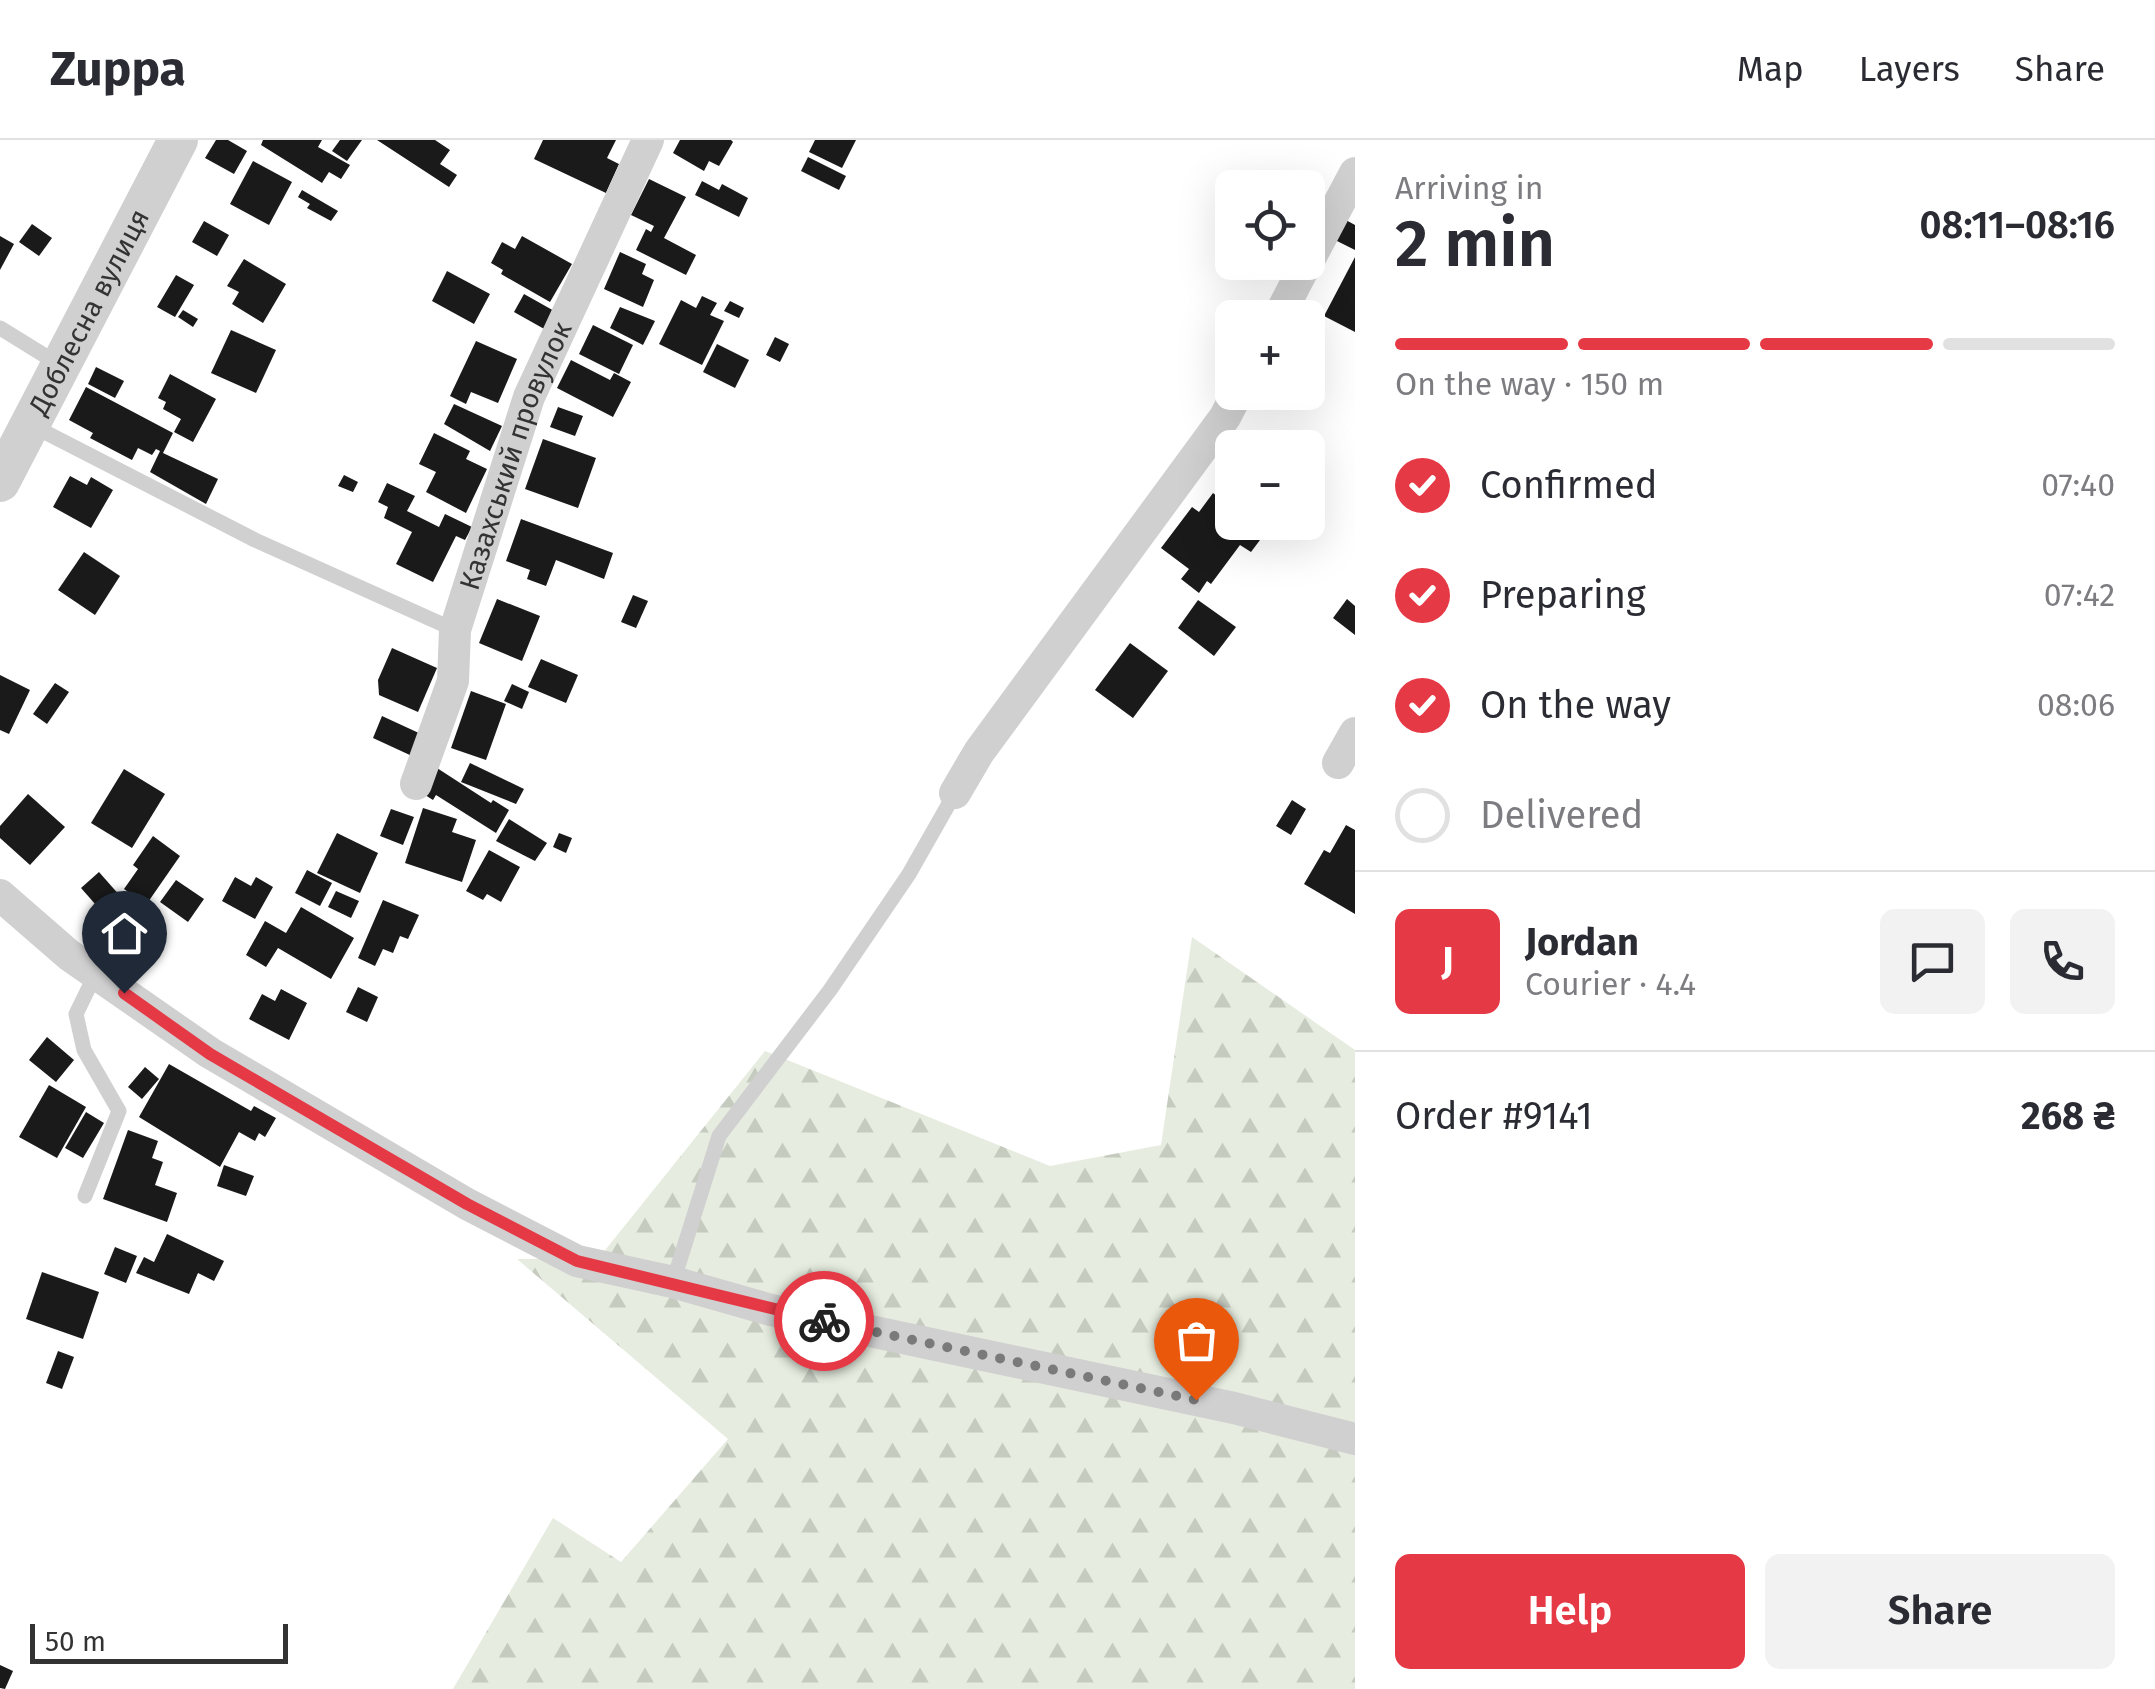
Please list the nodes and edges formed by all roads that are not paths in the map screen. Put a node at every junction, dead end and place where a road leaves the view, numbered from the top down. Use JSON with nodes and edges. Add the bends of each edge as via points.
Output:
{"nodes":[{"id":1,"x":178,"y":140,"type":"edge"},
{"id":2,"x":648,"y":140,"type":"edge"},
{"id":3,"x":1355,"y":174,"type":"edge"},
{"id":4,"x":1325,"y":229,"type":"edge"},
{"id":5,"x":0,"y":328,"type":"edge"},
{"id":6,"x":60,"y":365,"type":"junction"},
{"id":7,"x":1229,"y":410,"type":"edge"},
{"id":8,"x":30,"y":424,"type":"junction"},
{"id":9,"x":0,"y":482,"type":"edge"},
{"id":10,"x":456,"y":630,"type":"junction"},
{"id":11,"x":1355,"y":733,"type":"edge"},
{"id":12,"x":1338,"y":763,"type":"dead end"},
{"id":13,"x":416,"y":784,"type":"dead end"},
{"id":14,"x":956,"y":793,"type":"joint"},
{"id":15,"x":0,"y":895,"type":"edge"},
{"id":16,"x":96,"y":973,"type":"junction"},
{"id":17,"x":86,"y":1196,"type":"dead end"},
{"id":18,"x":673,"y":1282,"type":"junction"},
{"id":19,"x":1355,"y":1439,"type":"edge"}],
"edges":[{"from":1,"to":6,"type":"street","name":"Доблесна вулиця"},
{"from":2,"to":10,"type":"street","name":"Казахський провулок","via":[[530,398]]},
{"from":3,"to":4,"type":"street"},
{"from":5,"to":6,"type":"lane"},
{"from":6,"to":8,"type":"street","name":"Доблесна вулиця"},
{"from":7,"to":14,"type":"street","via":[[979,752]]},
{"from":8,"to":9,"type":"street","name":"Доблесна вулиця"},
{"from":8,"to":10,"type":"lane","via":[[255,540]]},
{"from":10,"to":13,"type":"street","name":"Казахський провулок","via":[[453,681]]},
{"from":11,"to":12,"type":"street"},
{"from":14,"to":18,"type":"lane","via":[[830,990],[719,1136]]},
{"from":15,"to":16,"type":"street"},
{"from":16,"to":17,"type":"lane","via":[[76,1014],[84,1050],[120,1112]]},
{"from":16,"to":18,"type":"street","via":[[210,1054],[467,1204],[577,1261]]},
{"from":18,"to":19,"type":"street","via":[[772,1310]]}]}
